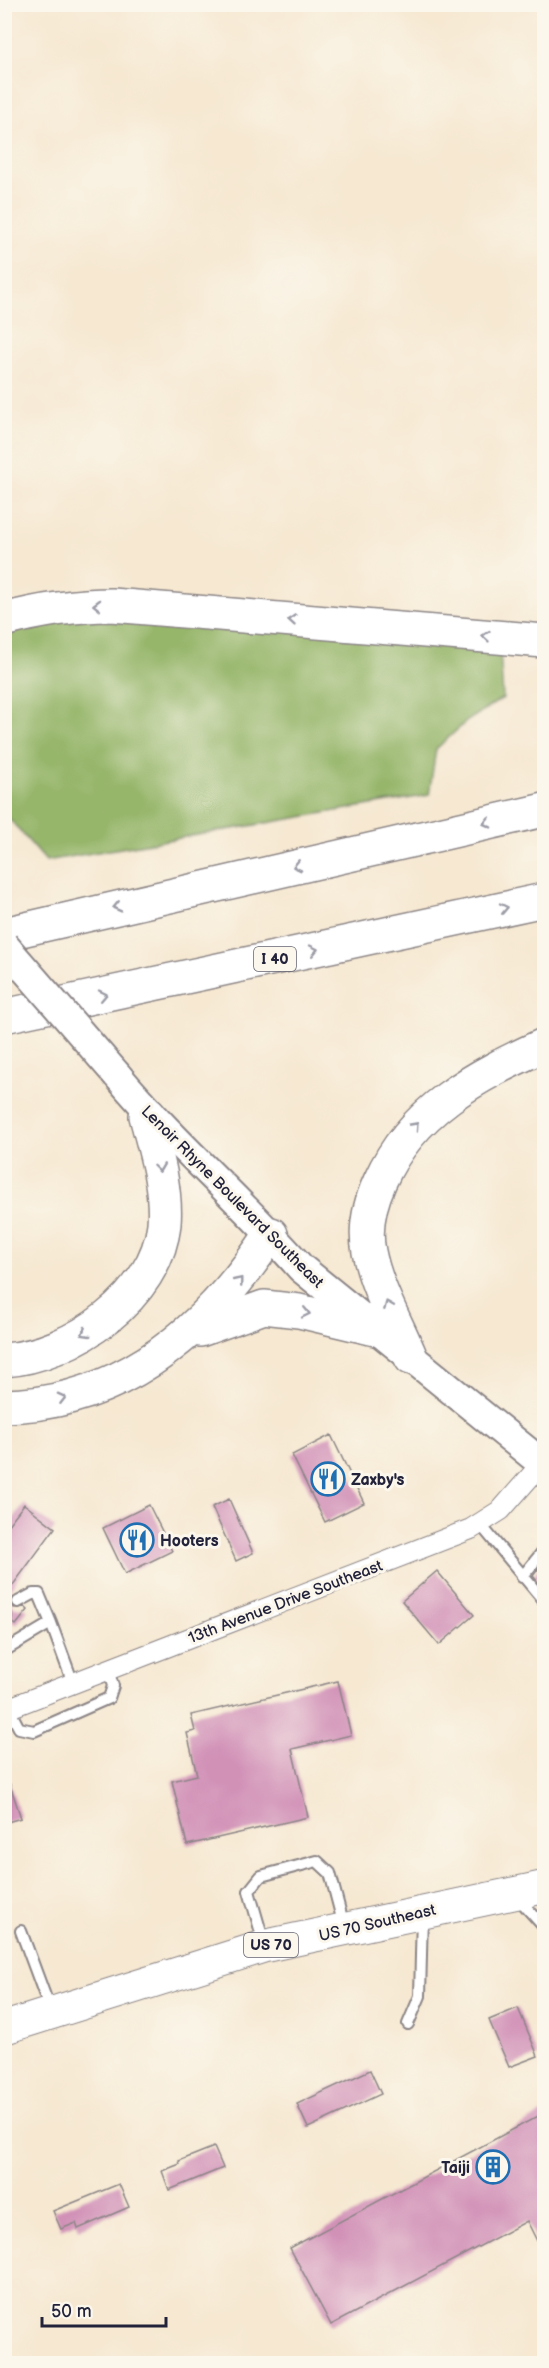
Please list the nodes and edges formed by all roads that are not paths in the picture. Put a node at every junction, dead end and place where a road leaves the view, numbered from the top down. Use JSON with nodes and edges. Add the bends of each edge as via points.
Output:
{"nodes":[{"id":1,"x":4,"y":620,"type":"edge"},
{"id":2,"x":544,"y":641,"type":"edge"},
{"id":3,"x":544,"y":810,"type":"edge"},
{"id":4,"x":544,"y":900,"type":"edge"},
{"id":5,"x":4,"y":934,"type":"edge"},
{"id":6,"x":4,"y":945,"type":"edge"},
{"id":7,"x":11,"y":1016,"type":"edge"},
{"id":8,"x":544,"y":1045,"type":"edge"},
{"id":9,"x":149,"y":1114,"type":"junction"},
{"id":10,"x":271,"y":1234,"type":"junction"},
{"id":11,"x":375,"y":1329,"type":"junction"},
{"id":12,"x":172,"y":1346,"type":"junction"},
{"id":13,"x":411,"y":1359,"type":"junction"},
{"id":14,"x":4,"y":1360,"type":"edge"},
{"id":15,"x":4,"y":1406,"type":"edge"},
{"id":16,"x":544,"y":1463,"type":"edge"},
{"id":17,"x":480,"y":1524,"type":"junction"},
{"id":18,"x":544,"y":1550,"type":"edge"},
{"id":19,"x":522,"y":1577,"type":"junction"},
{"id":20,"x":544,"y":1601,"type":"edge"},
{"id":21,"x":18,"y":1602,"type":"dead end"},
{"id":22,"x":51,"y":1623,"type":"junction"},
{"id":23,"x":4,"y":1652,"type":"edge"},
{"id":24,"x":108,"y":1670,"type":"junction"},
{"id":25,"x":73,"y":1683,"type":"junction"},
{"id":26,"x":7,"y":1710,"type":"edge"},
{"id":27,"x":544,"y":1887,"type":"edge"},
{"id":28,"x":514,"y":1893,"type":"junction"},
{"id":29,"x":422,"y":1911,"type":"junction"},
{"id":30,"x":544,"y":1927,"type":"edge"},
{"id":31,"x":345,"y":1929,"type":"junction"},
{"id":32,"x":21,"y":1931,"type":"dead end"},
{"id":33,"x":265,"y":1946,"type":"junction"},
{"id":34,"x":51,"y":2012,"type":"junction"},
{"id":35,"x":408,"y":2024,"type":"dead end"},
{"id":36,"x":4,"y":2028,"type":"edge"}],
"edges":[{"from":2,"to":1,"type":"highway","one_way":true,"via":[[112,605],[40,610]]},
{"from":3,"to":5,"type":"highway","one_way":true},
{"from":7,"to":4,"type":"highway","number":"I 40","one_way":true},
{"from":6,"to":9,"type":"main road","name":"Lenoir Rhyne Boulevard Southeast","bridge":true},
{"from":13,"to":8,"type":"highway","one_way":true,"via":[[373,1269],[368,1222],[374,1195],[397,1149],[431,1110],[458,1088]]},
{"from":9,"to":10,"type":"main road","name":"Lenoir Rhyne Boulevard Southeast"},
{"from":9,"to":14,"type":"highway","one_way":true,"via":[[146,1116],[157,1156],[164,1224],[149,1267],[120,1306],[89,1332],[42,1353]]},
{"from":10,"to":11,"type":"main road","name":"Lenoir Rhyne Boulevard Southeast","via":[[301,1268]]},
{"from":12,"to":10,"type":"highway","one_way":true,"via":[[224,1298]]},
{"from":12,"to":11,"type":"highway","one_way":true,"via":[[218,1321],[264,1307]]},
{"from":11,"to":13,"type":"main road","name":"Lenoir Rhyne Boulevard Southeast"},
{"from":15,"to":12,"type":"highway","one_way":true,"via":[[59,1399],[104,1385]]},
{"from":13,"to":16,"type":"main road","name":"Lenoir Rhyne Boulevard Southeast"},
{"from":16,"to":17,"type":"street","name":"13th Avenue Drive Southeast","via":[[501,1510]]},
{"from":17,"to":19,"type":"lane"},
{"from":17,"to":24,"type":"street","name":"13th Avenue Drive Southeast"},
{"from":18,"to":19,"type":"lane"},
{"from":19,"to":20,"type":"lane"},
{"from":21,"to":22,"type":"lane","via":[[39,1594]]},
{"from":22,"to":23,"type":"lane"},
{"from":22,"to":25,"type":"lane"},
{"from":24,"to":25,"type":"street","name":"13th Avenue Drive Southeast"},
{"from":24,"to":26,"type":"lane","via":[[113,1686],[110,1698],[34,1731],[19,1728]]},
{"from":25,"to":26,"type":"street","name":"13th Avenue Drive Southeast"},
{"from":27,"to":28,"type":"main road","name":"US 70 Southeast","number":"US 70"},
{"from":28,"to":29,"type":"main road","name":"US 70 Southeast","number":"US 70"},
{"from":28,"to":30,"type":"lane"},
{"from":29,"to":31,"type":"main road","name":"US 70 Southeast","number":"US 70"},
{"from":29,"to":35,"type":"lane","via":[[420,1996]]},
{"from":31,"to":33,"type":"main road","name":"US 70 Southeast","number":"US 70"},
{"from":31,"to":33,"type":"lane","via":[[330,1873],[317,1861],[261,1876],[249,1891]]},
{"from":32,"to":34,"type":"lane"},
{"from":33,"to":34,"type":"main road","name":"US 70 Southeast","number":"US 70"},
{"from":34,"to":36,"type":"main road","name":"US 70 Southeast","number":"US 70"}]}
